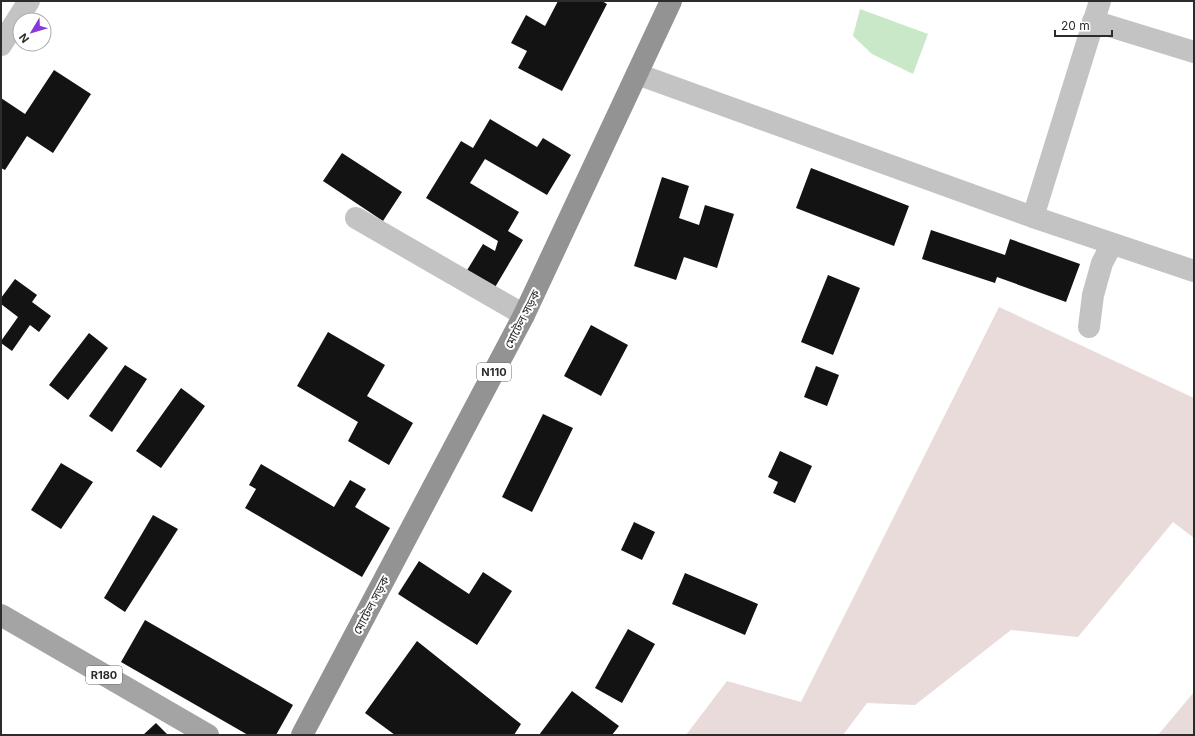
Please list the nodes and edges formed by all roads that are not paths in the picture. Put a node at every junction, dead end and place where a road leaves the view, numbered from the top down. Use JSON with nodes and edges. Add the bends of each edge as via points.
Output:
{"nodes":[{"id":1,"x":29,"y":1,"type":"edge"},
{"id":2,"x":671,"y":1,"type":"edge"},
{"id":3,"x":1100,"y":1,"type":"edge"},
{"id":4,"x":1093,"y":21,"type":"junction"},
{"id":5,"x":1,"y":45,"type":"edge"},
{"id":6,"x":1194,"y":52,"type":"edge"},
{"id":7,"x":637,"y":74,"type":"junction"},
{"id":8,"x":1032,"y":217,"type":"junction"},
{"id":9,"x":356,"y":218,"type":"dead end"},
{"id":10,"x":1112,"y":244,"type":"junction"},
{"id":11,"x":1194,"y":271,"type":"edge"},
{"id":12,"x":524,"y":315,"type":"junction"},
{"id":13,"x":1089,"y":327,"type":"dead end"},
{"id":14,"x":1,"y":615,"type":"edge"},
{"id":15,"x":208,"y":735,"type":"edge"},
{"id":16,"x":302,"y":735,"type":"edge"}],
"edges":[{"from":1,"to":5,"type":"street"},
{"from":2,"to":7,"type":"highway","name":"মোটেল সড়ক","number":"N110"},
{"from":3,"to":4,"type":"street"},
{"from":4,"to":6,"type":"street"},
{"from":4,"to":8,"type":"street"},
{"from":7,"to":8,"type":"street"},
{"from":7,"to":12,"type":"highway","name":"মোটেল সড়ক","number":"N110"},
{"from":8,"to":10,"type":"street"},
{"from":9,"to":12,"type":"street"},
{"from":10,"to":11,"type":"street"},
{"from":10,"to":13,"type":"street","via":[[1102,263],[1093,295]]},
{"from":12,"to":16,"type":"highway","name":"মোটেল সড়ক","number":"N110"},
{"from":14,"to":15,"type":"main road","number":"R180"}]}
